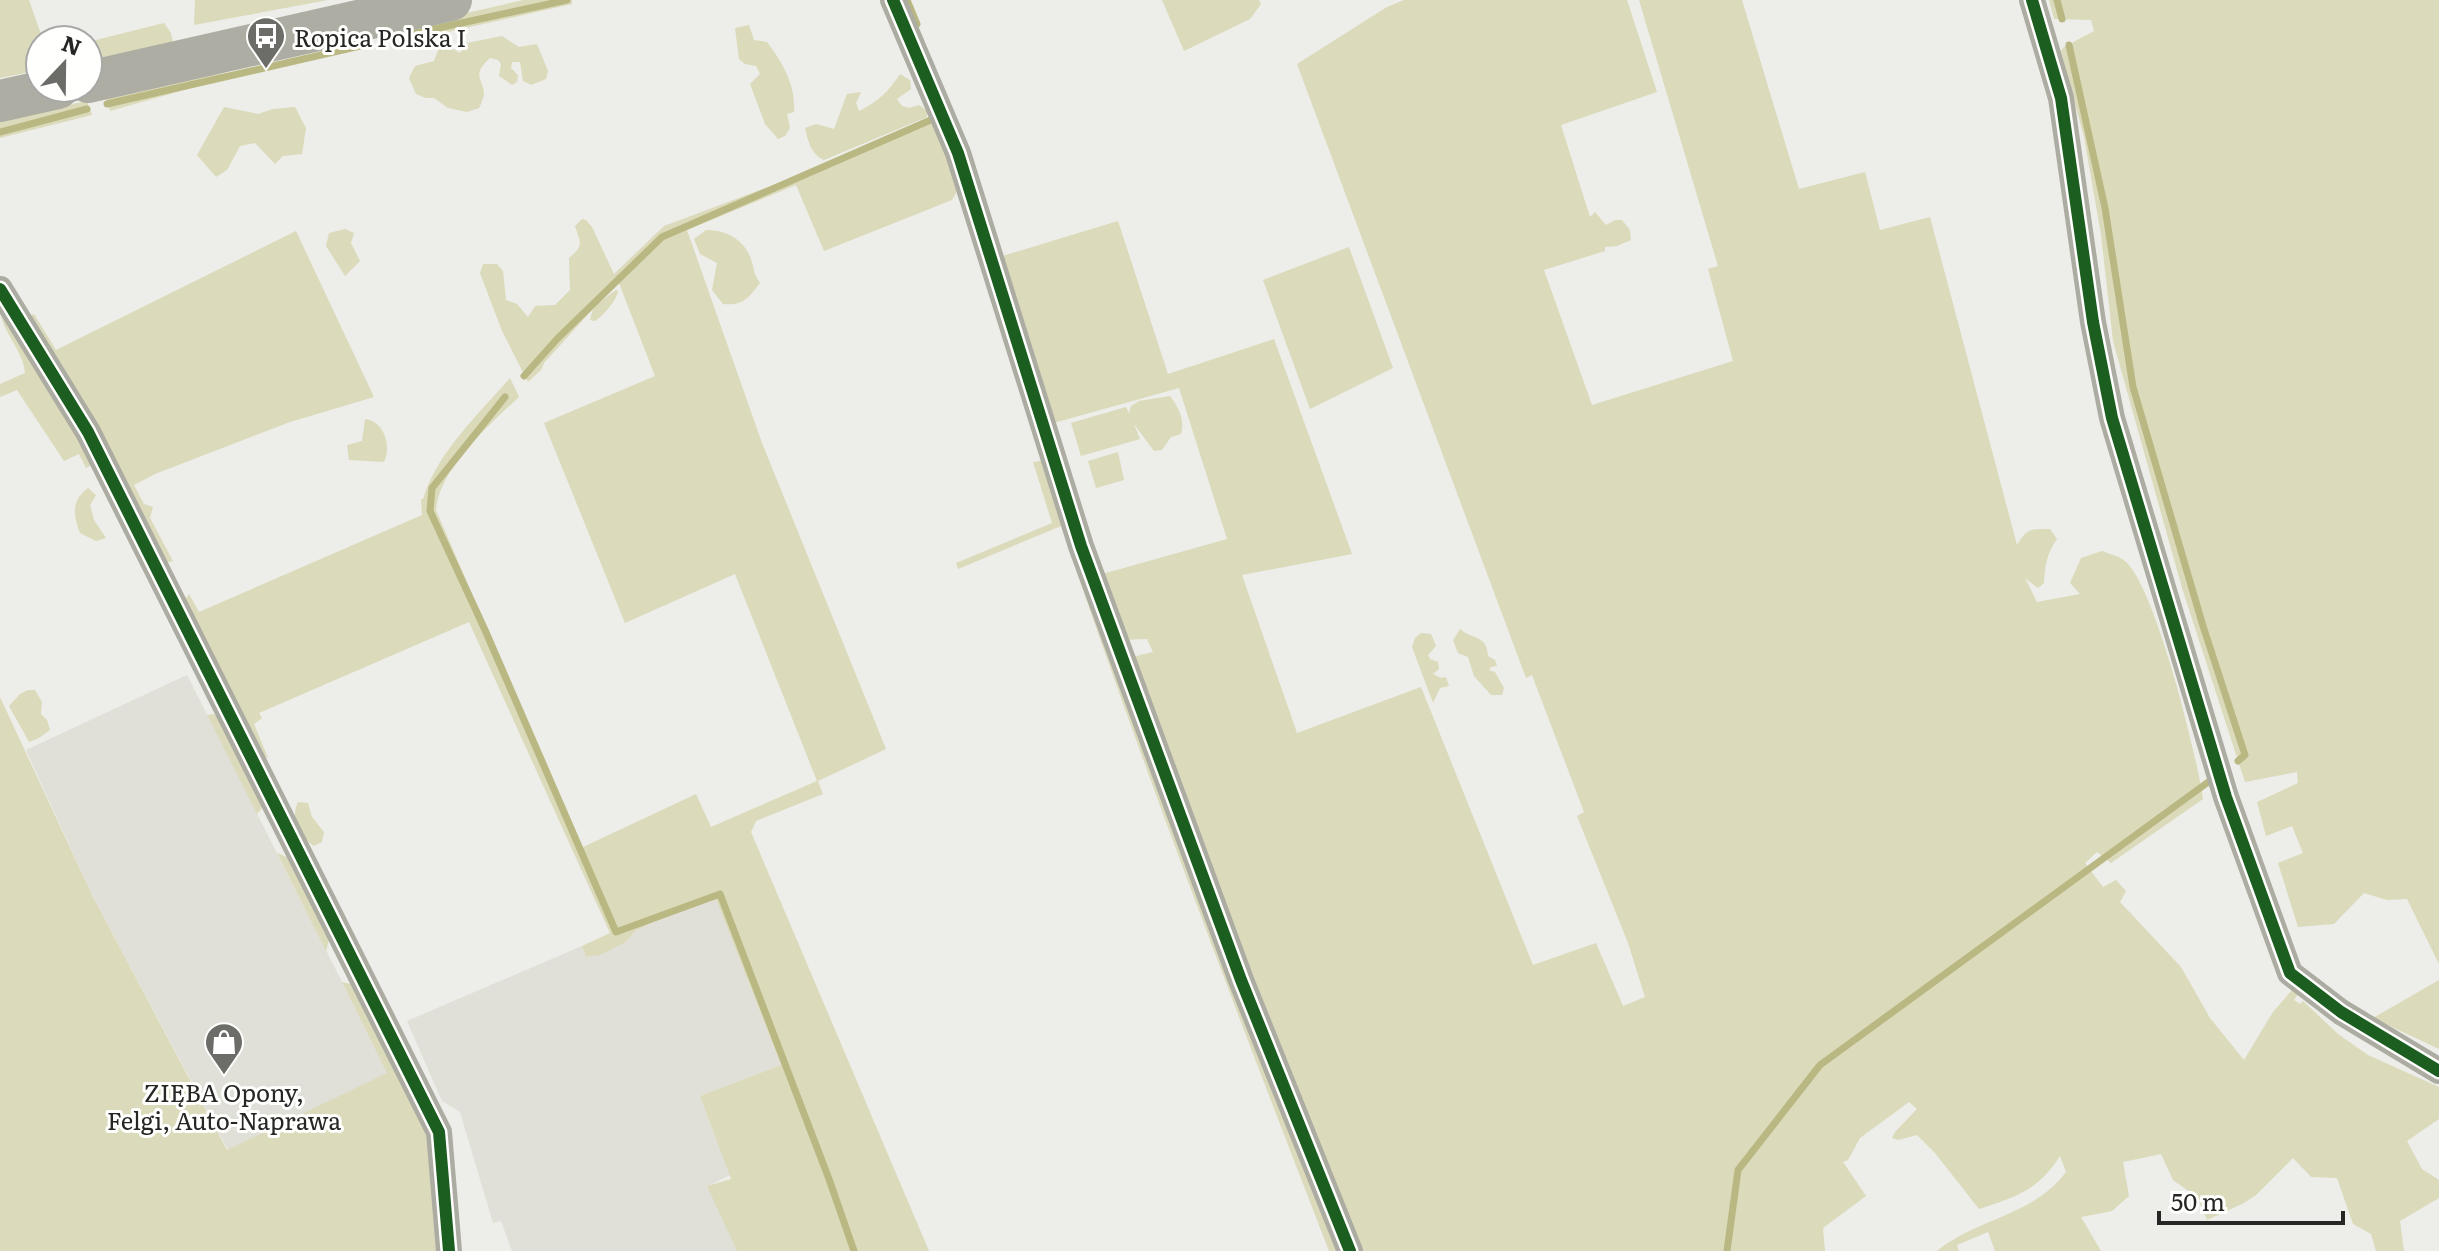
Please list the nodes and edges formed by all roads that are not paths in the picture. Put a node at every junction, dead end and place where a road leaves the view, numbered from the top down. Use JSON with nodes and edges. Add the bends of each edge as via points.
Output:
{"nodes":[{"id":1,"x":451,"y":0,"type":"edge"},
{"id":2,"x":893,"y":0,"type":"edge"},
{"id":3,"x":2032,"y":0,"type":"edge"},
{"id":4,"x":104,"y":78,"type":"edge"},
{"id":5,"x":24,"y":96,"type":"edge"},
{"id":6,"x":0,"y":101,"type":"edge"},
{"id":7,"x":0,"y":289,"type":"edge"},
{"id":8,"x":2439,"y":1071,"type":"edge"},
{"id":9,"x":449,"y":1251,"type":"edge"},
{"id":10,"x":1350,"y":1251,"type":"edge"}],
"edges":[{"from":1,"to":4,"type":"main road"},
{"from":2,"to":10,"type":"street","via":[[958,153],[1081,546],[1241,980]]},
{"from":3,"to":8,"type":"street","via":[[2061,98],[2112,418],[2226,797],[2290,973],[2341,1012]]},
{"from":5,"to":6,"type":"main road"},
{"from":7,"to":9,"type":"street","via":[[88,432],[439,1132]]}]}
